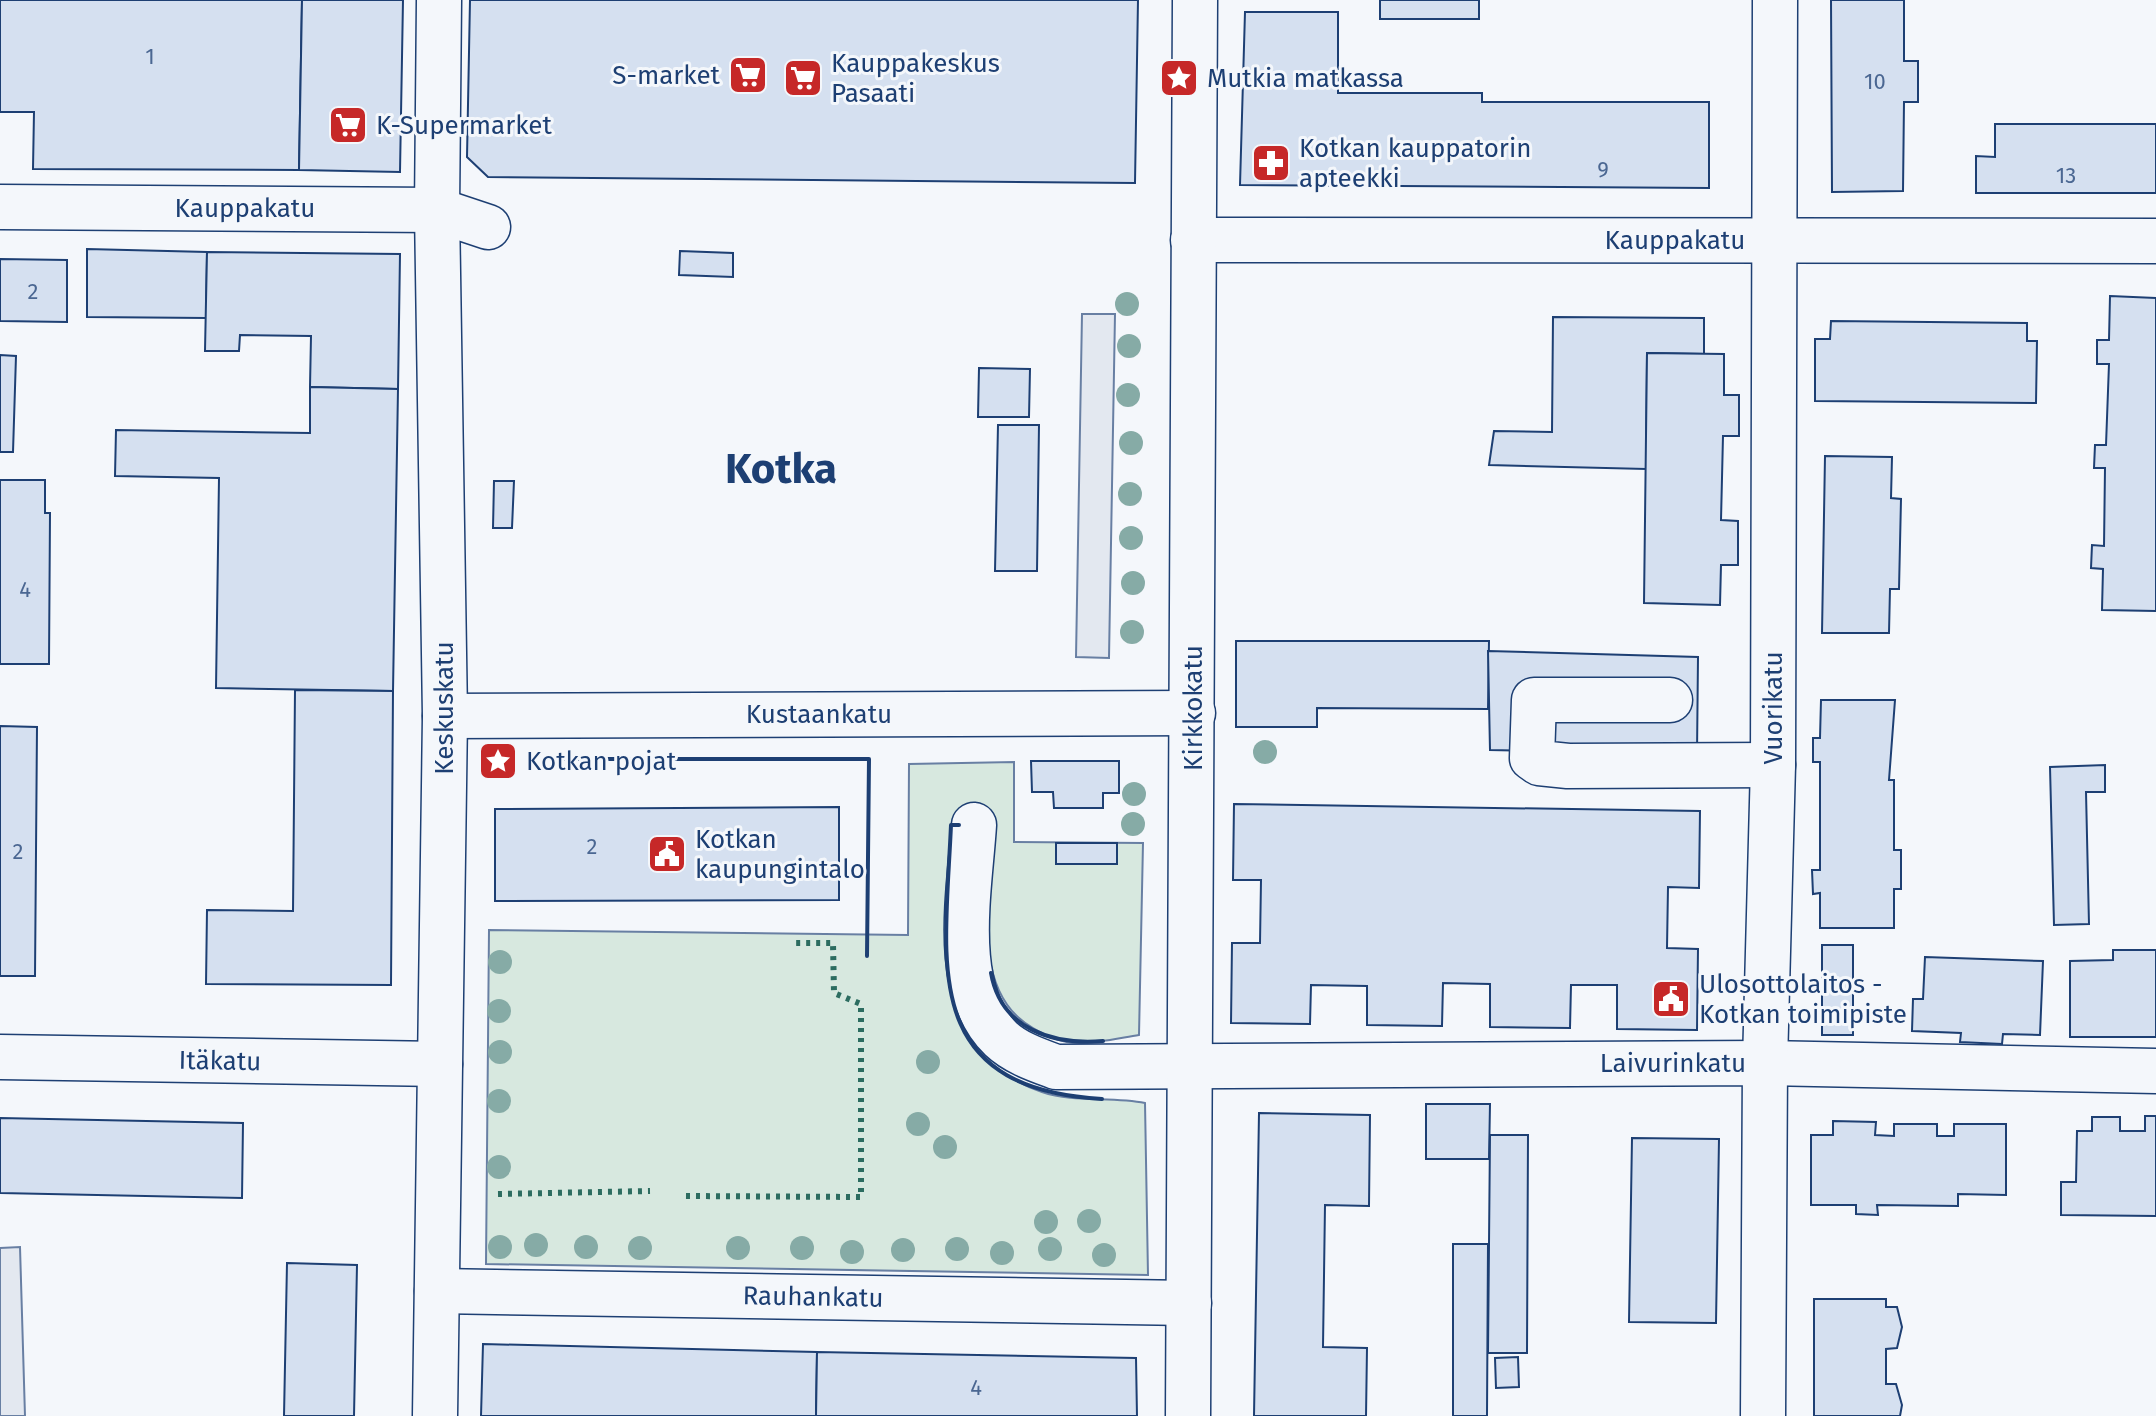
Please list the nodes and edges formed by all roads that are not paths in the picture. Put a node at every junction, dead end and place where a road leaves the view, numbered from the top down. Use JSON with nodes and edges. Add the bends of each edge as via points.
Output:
{"nodes":[{"id":1,"x":439,"y":0,"type":"edge"},
{"id":2,"x":1195,"y":0,"type":"edge"},
{"id":3,"x":1775,"y":0,"type":"edge"},
{"id":4,"x":0,"y":207,"type":"edge"},
{"id":5,"x":437,"y":210,"type":"junction"},
{"id":6,"x":488,"y":227,"type":"dead end"},
{"id":7,"x":1193,"y":240,"type":"junction"},
{"id":8,"x":1772,"y":240,"type":"junction"},
{"id":9,"x":2156,"y":241,"type":"edge"},
{"id":10,"x":1670,"y":700,"type":"dead end"},
{"id":11,"x":1193,"y":713,"type":"junction"},
{"id":12,"x":445,"y":716,"type":"junction"},
{"id":13,"x":1773,"y":765,"type":"junction"},
{"id":14,"x":974,"y":825,"type":"dead end"},
{"id":15,"x":0,"y":1057,"type":"edge"},
{"id":16,"x":1765,"y":1063,"type":"junction"},
{"id":17,"x":440,"y":1064,"type":"junction"},
{"id":18,"x":1191,"y":1065,"type":"junction"},
{"id":19,"x":2156,"y":1071,"type":"edge"},
{"id":20,"x":437,"y":1291,"type":"junction"},
{"id":21,"x":1189,"y":1303,"type":"junction"},
{"id":22,"x":435,"y":1416,"type":"edge"},
{"id":23,"x":1188,"y":1416,"type":"edge"},
{"id":24,"x":1763,"y":1416,"type":"edge"}],
"edges":[{"from":1,"to":5,"type":"street","name":"Keskuskatu"},
{"from":2,"to":7,"type":"street","name":"Kirkkokatu"},
{"from":3,"to":8,"type":"street","name":"Vuorikatu"},
{"from":4,"to":5,"type":"street","name":"Kauppakatu"},
{"from":5,"to":6,"type":"street","name":"Kauppakatu"},
{"from":5,"to":12,"type":"street","name":"Keskuskatu"},
{"from":7,"to":8,"type":"street","name":"Kauppakatu"},
{"from":7,"to":11,"type":"street","name":"Kirkkokatu"},
{"from":8,"to":9,"type":"street","name":"Kauppakatu"},
{"from":8,"to":13,"type":"street","name":"Vuorikatu"},
{"from":10,"to":13,"type":"street","via":[[1534,700],[1532,758],[1568,766]]},
{"from":11,"to":12,"type":"street","name":"Kustaankatu"},
{"from":11,"to":18,"type":"street","name":"Kirkkokatu"},
{"from":12,"to":17,"type":"street","name":"Keskuskatu"},
{"from":13,"to":16,"type":"street","name":"Vuorikatu"},
{"from":14,"to":18,"type":"street","name":"Laivurinkatu","via":[[968,960],[972,991],[1002,1040],[1056,1067]]},
{"from":15,"to":17,"type":"street","name":"Itäkatu"},
{"from":16,"to":18,"type":"street","name":"Laivurinkatu"},
{"from":16,"to":19,"type":"street","name":"Laivurinkatu"},
{"from":16,"to":24,"type":"street","name":"Vuorikatu"},
{"from":17,"to":20,"type":"street","name":"Keskuskatu"},
{"from":18,"to":21,"type":"street","name":"Kirkkokatu"},
{"from":20,"to":21,"type":"street","name":"Rauhankatu"},
{"from":20,"to":22,"type":"street","name":"Keskuskatu"},
{"from":21,"to":23,"type":"street","name":"Kirkkokatu"}]}
